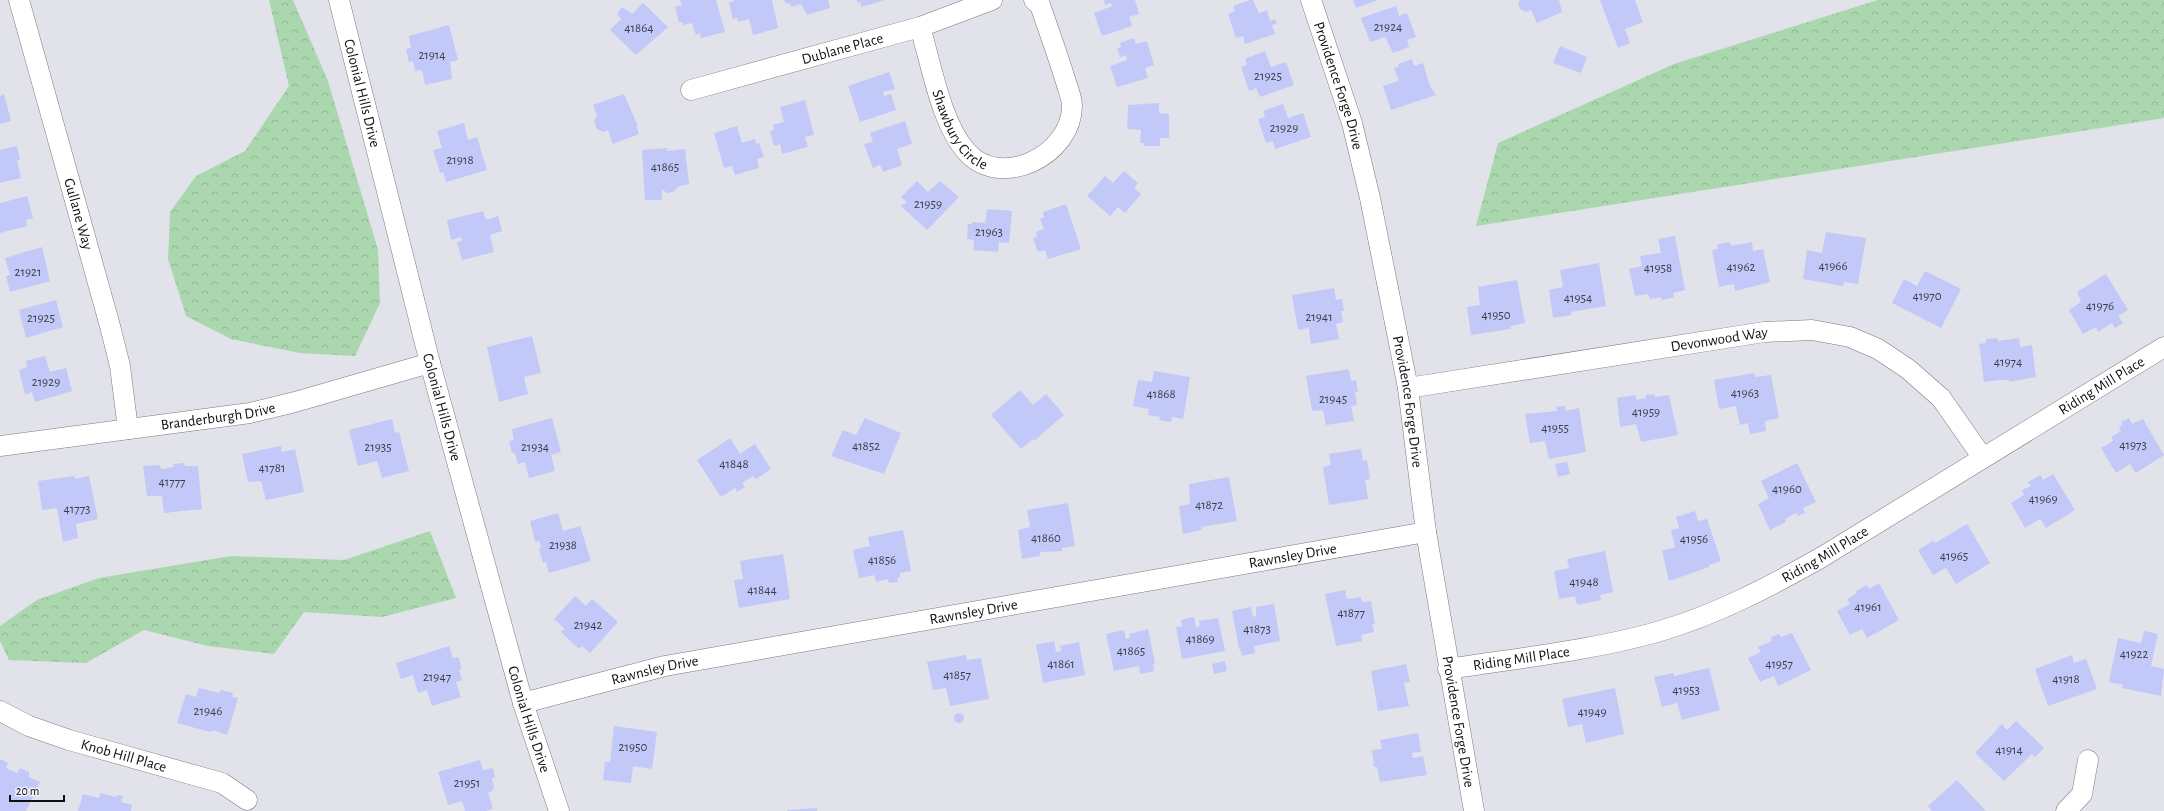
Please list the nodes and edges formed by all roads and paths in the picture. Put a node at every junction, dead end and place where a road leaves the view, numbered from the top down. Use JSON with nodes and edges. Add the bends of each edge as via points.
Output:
{"nodes":[{"id":1,"x":19,"y":0,"type":"edge"},
{"id":2,"x":339,"y":0,"type":"edge"},
{"id":3,"x":992,"y":0,"type":"edge"},
{"id":4,"x":1034,"y":0,"type":"edge"},
{"id":5,"x":1311,"y":0,"type":"edge"},
{"id":6,"x":920,"y":27,"type":"junction"},
{"id":7,"x":691,"y":90,"type":"dead end"},
{"id":8,"x":2164,"y":347,"type":"edge"},
{"id":9,"x":430,"y":363,"type":"junction"},
{"id":10,"x":1408,"y":388,"type":"junction"},
{"id":11,"x":128,"y":429,"type":"junction"},
{"id":12,"x":0,"y":446,"type":"edge"},
{"id":13,"x":1983,"y":458,"type":"junction"},
{"id":14,"x":1426,"y":532,"type":"junction"},
{"id":15,"x":1448,"y":668,"type":"junction"},
{"id":16,"x":523,"y":703,"type":"junction"},
{"id":17,"x":0,"y":711,"type":"edge"},
{"id":18,"x":2088,"y":760,"type":"dead end"},
{"id":19,"x":247,"y":800,"type":"dead end"},
{"id":20,"x":559,"y":811,"type":"edge"},
{"id":21,"x":1474,"y":811,"type":"edge"},
{"id":22,"x":2066,"y":811,"type":"edge"}],
"edges":[{"from":1,"to":11,"type":"street","name":"Gullane Way","via":[[110,326],[120,366]]},
{"from":2,"to":9,"type":"street","name":"Colonial Hills Drive"},
{"from":3,"to":6,"type":"street","name":"Dublane Place"},
{"from":4,"to":6,"type":"street","name":"Shawbury Circle","via":[[1040,5],[1057,49],[1072,105],[1069,123],[1059,143],[1039,159],[1016,167],[985,164],[966,152],[952,132]]},
{"from":5,"to":10,"type":"street","name":"Providence Forge Drive","via":[[1352,123],[1372,206]]},
{"from":6,"to":7,"type":"street","name":"Dublane Place"},
{"from":8,"to":13,"type":"street","name":"Riding Mill Place"},
{"from":9,"to":11,"type":"street","name":"Branderburgh Drive","via":[[250,413]]},
{"from":9,"to":16,"type":"street","name":"Colonial Hills Drive"},
{"from":10,"to":13,"type":"street","name":"Devonwood Way","via":[[1764,332],[1812,330],[1850,337],[1878,349],[1908,369],[1941,398]]},
{"from":10,"to":14,"type":"street","name":"Providence Forge Drive"},
{"from":11,"to":12,"type":"street","name":"Branderburgh Drive"},
{"from":13,"to":15,"type":"street","name":"Riding Mill Place","via":[[1822,557],[1766,589],[1718,611],[1658,632],[1606,644]]},
{"from":14,"to":15,"type":"street","name":"Providence Forge Drive"},
{"from":14,"to":16,"type":"street","name":"Rawnsley Drive","via":[[665,666]]},
{"from":15,"to":21,"type":"street","name":"Providence Forge Drive"},
{"from":16,"to":20,"type":"street","name":"Colonial Hills Drive"},
{"from":17,"to":19,"type":"street","name":"Knob Hill Place","via":[[28,726],[69,740],[222,783]]},
{"from":18,"to":22,"type":"street","via":[[2082,794]]}]}
